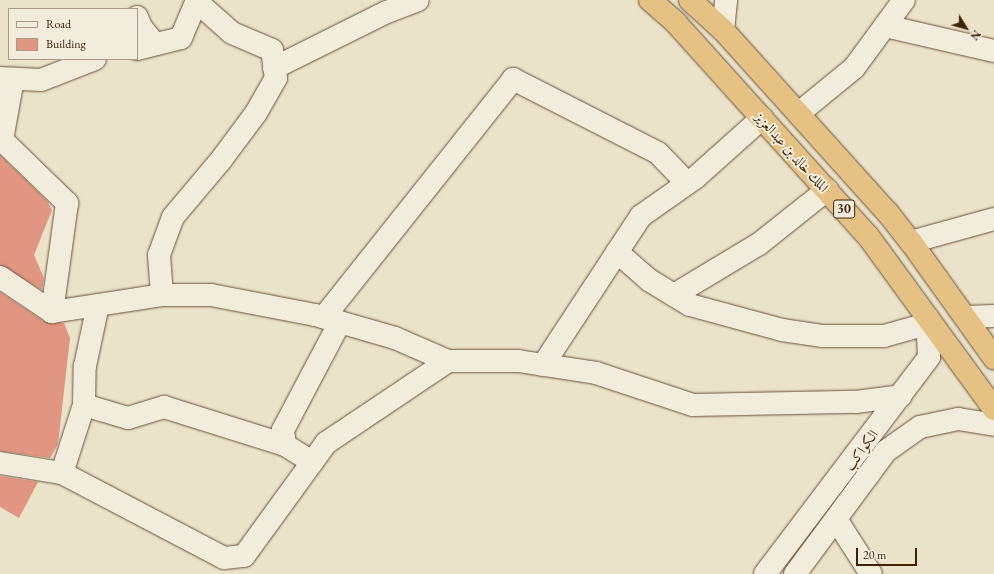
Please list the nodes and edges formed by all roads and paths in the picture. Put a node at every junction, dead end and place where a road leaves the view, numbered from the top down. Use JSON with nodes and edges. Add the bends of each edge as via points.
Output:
{"nodes":[{"id":1,"x":418,"y":0,"type":"edge"},
{"id":2,"x":650,"y":0,"type":"edge"},
{"id":3,"x":690,"y":0,"type":"edge"},
{"id":4,"x":726,"y":0,"type":"edge"},
{"id":5,"x":904,"y":0,"type":"edge"},
{"id":6,"x":197,"y":1,"type":"edge"},
{"id":7,"x":138,"y":20,"type":"edge"},
{"id":8,"x":886,"y":26,"type":"junction"},
{"id":9,"x":723,"y":30,"type":"junction"},
{"id":10,"x":146,"y":46,"type":"edge"},
{"id":11,"x":994,"y":51,"type":"edge"},
{"id":12,"x":92,"y":60,"type":"edge"},
{"id":13,"x":274,"y":68,"type":"junction"},
{"id":14,"x":6,"y":78,"type":"edge"},
{"id":15,"x":799,"y":113,"type":"junction"},
{"id":16,"x":762,"y":118,"type":"junction"},
{"id":17,"x":1,"y":140,"type":"edge"},
{"id":18,"x":688,"y":183,"type":"junction"},
{"id":19,"x":827,"y":190,"type":"junction"},
{"id":20,"x":994,"y":219,"type":"edge"},
{"id":21,"x":911,"y":242,"type":"junction"},
{"id":22,"x":617,"y":252,"type":"junction"},
{"id":23,"x":0,"y":277,"type":"edge"},
{"id":24,"x":162,"y":295,"type":"junction"},
{"id":25,"x":674,"y":295,"type":"junction"},
{"id":26,"x":98,"y":305,"type":"junction"},
{"id":27,"x":52,"y":312,"type":"junction"},
{"id":28,"x":994,"y":316,"type":"edge"},
{"id":29,"x":966,"y":317,"type":"junction"},
{"id":30,"x":332,"y":320,"type":"junction"},
{"id":31,"x":927,"y":320,"type":"junction"},
{"id":32,"x":994,"y":358,"type":"edge"},
{"id":33,"x":448,"y":361,"type":"junction"},
{"id":34,"x":543,"y":365,"type":"junction"},
{"id":35,"x":901,"y":396,"type":"junction"},
{"id":36,"x":84,"y":405,"type":"junction"},
{"id":37,"x":994,"y":409,"type":"edge"},
{"id":38,"x":994,"y":425,"type":"edge"},
{"id":39,"x":285,"y":445,"type":"junction"},
{"id":40,"x":312,"y":462,"type":"junction"},
{"id":41,"x":0,"y":463,"type":"edge"},
{"id":42,"x":62,"y":473,"type":"junction"},
{"id":43,"x":836,"y":519,"type":"junction"},
{"id":44,"x":246,"y":565,"type":"edge"},
{"id":45,"x":765,"y":574,"type":"edge"},
{"id":46,"x":794,"y":574,"type":"edge"},
{"id":47,"x":871,"y":574,"type":"edge"}],
"edges":[{"from":1,"to":13,"type":"street","via":[[387,12]]},
{"from":2,"to":16,"type":"highway","name":"الملك خالد بن عبدالعزيز","number":"30","via":[[676,23]]},
{"from":3,"to":9,"type":"highway","number":"30"},
{"from":4,"to":9,"type":"street"},
{"from":5,"to":8,"type":"street"},
{"from":6,"to":10,"type":"street","via":[[181,38]]},
{"from":6,"to":13,"type":"street","via":[[232,33],[272,50]]},
{"from":7,"to":10,"type":"street"},
{"from":8,"to":11,"type":"street"},
{"from":8,"to":15,"type":"street","via":[[854,68]]},
{"from":9,"to":15,"type":"highway","number":"30"},
{"from":12,"to":14,"type":"street","via":[[41,80]]},
{"from":13,"to":24,"type":"street","via":[[276,78],[256,113],[222,160],[173,217],[159,255]]},
{"from":14,"to":17,"type":"street"},
{"from":15,"to":21,"type":"highway","number":"30"},
{"from":16,"to":18,"type":"street"},
{"from":16,"to":19,"type":"highway","name":"الملك خالد بن عبدالعزيز","number":"30"},
{"from":17,"to":27,"type":"street","via":[[67,203]]},
{"from":18,"to":22,"type":"street","via":[[641,216]]},
{"from":18,"to":30,"type":"street","via":[[658,153],[513,80]]},
{"from":19,"to":25,"type":"street","via":[[759,244]]},
{"from":19,"to":31,"type":"highway","name":"الملك خالد بن عبدالعزيز","number":"30","via":[[868,236]]},
{"from":20,"to":21,"type":"street"},
{"from":21,"to":29,"type":"highway","number":"30"},
{"from":22,"to":25,"type":"street","via":[[649,280]]},
{"from":22,"to":34,"type":"street"},
{"from":23,"to":27,"type":"street"},
{"from":24,"to":26,"type":"street"},
{"from":24,"to":30,"type":"street","via":[[211,295]]},
{"from":25,"to":31,"type":"street","via":[[690,304],[738,319],[782,330],[822,336],[884,336]]},
{"from":26,"to":27,"type":"street"},
{"from":26,"to":36,"type":"street","via":[[85,366]]},
{"from":28,"to":29,"type":"street"},
{"from":29,"to":32,"type":"highway","number":"30"},
{"from":30,"to":33,"type":"street","via":[[395,338]]},
{"from":30,"to":39,"type":"street","via":[[284,430]]},
{"from":31,"to":35,"type":"street","name":"الكواكب","via":[[930,357]]},
{"from":31,"to":37,"type":"highway","name":"الملك خالد بن عبدالعزيز","number":"30"},
{"from":33,"to":34,"type":"street","via":[[518,361]]},
{"from":33,"to":40,"type":"street","via":[[326,443]]},
{"from":34,"to":35,"type":"street","via":[[596,373],[693,405],[856,402]]},
{"from":35,"to":45,"type":"street","name":"الكواكب"},
{"from":36,"to":39,"type":"street","via":[[128,418],[164,408]]},
{"from":36,"to":42,"type":"street"},
{"from":38,"to":43,"type":"street","name":"الكواكب","via":[[958,419],[920,427],[886,451]]},
{"from":39,"to":40,"type":"street"},
{"from":40,"to":44,"type":"street"},
{"from":41,"to":42,"type":"street"},
{"from":42,"to":44,"type":"street","via":[[224,558]]},
{"from":43,"to":46,"type":"street","name":"الكواكب"},
{"from":43,"to":47,"type":"street"}]}
